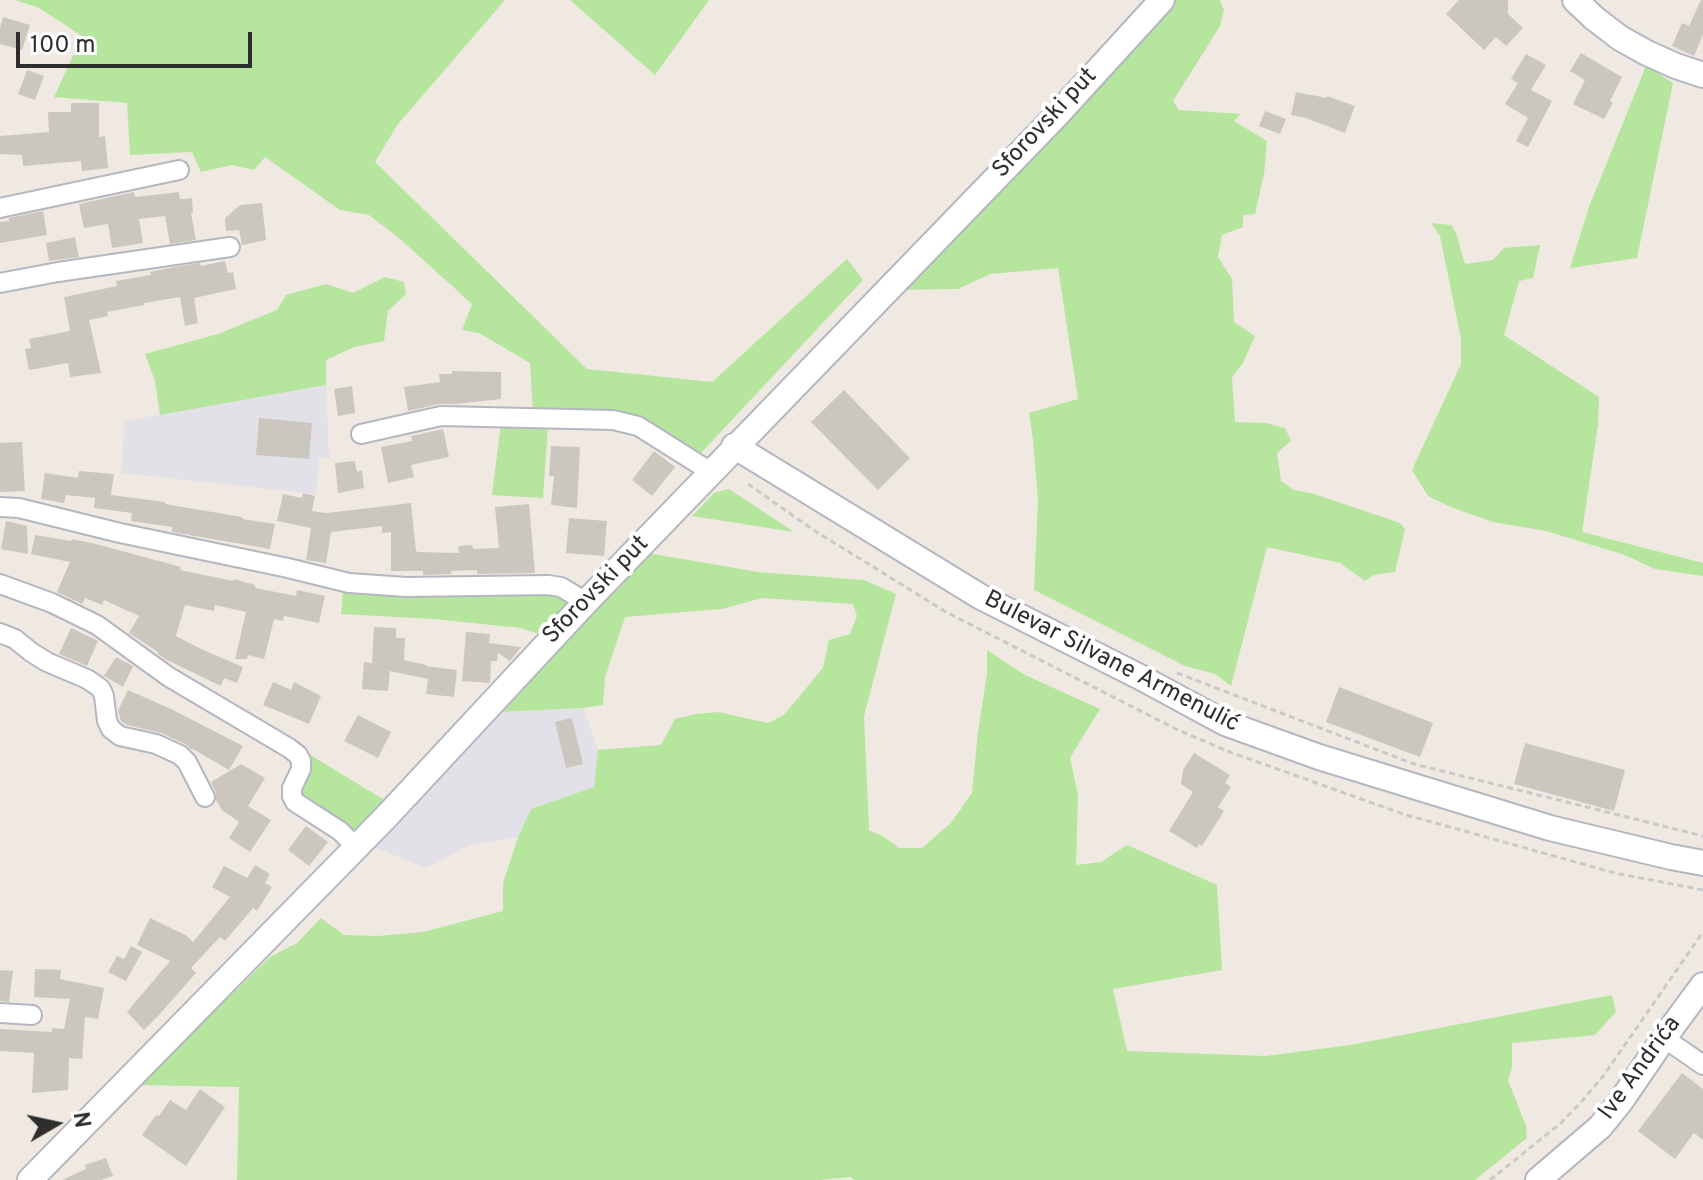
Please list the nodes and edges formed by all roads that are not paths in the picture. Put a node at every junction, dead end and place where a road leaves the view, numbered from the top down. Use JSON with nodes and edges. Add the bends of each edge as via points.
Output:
{"nodes":[{"id":1,"x":1162,"y":0,"type":"edge"},
{"id":2,"x":1575,"y":0,"type":"edge"},
{"id":3,"x":1703,"y":75,"type":"edge"},
{"id":4,"x":179,"y":170,"type":"dead end"},
{"id":5,"x":0,"y":208,"type":"edge"},
{"id":6,"x":230,"y":247,"type":"dead end"},
{"id":7,"x":0,"y":283,"type":"edge"},
{"id":8,"x":361,"y":434,"type":"dead end"},
{"id":9,"x":734,"y":446,"type":"junction"},
{"id":10,"x":711,"y":472,"type":"junction"},
{"id":11,"x":0,"y":507,"type":"edge"},
{"id":12,"x":0,"y":584,"type":"edge"},
{"id":13,"x":586,"y":602,"type":"junction"},
{"id":14,"x":0,"y":633,"type":"edge"},
{"id":15,"x":205,"y":797,"type":"dead end"},
{"id":16,"x":355,"y":846,"type":"junction"},
{"id":17,"x":1703,"y":863,"type":"edge"},
{"id":18,"x":1703,"y":985,"type":"edge"},
{"id":19,"x":0,"y":1013,"type":"edge"},
{"id":20,"x":32,"y":1015,"type":"dead end"},
{"id":21,"x":1664,"y":1038,"type":"junction"},
{"id":22,"x":1703,"y":1065,"type":"edge"},
{"id":23,"x":30,"y":1180,"type":"edge"},
{"id":24,"x":1538,"y":1180,"type":"edge"}],
"edges":[{"from":1,"to":9,"type":"street","name":"Sforovski put"},
{"from":2,"to":3,"type":"street","via":[[1620,38]]},
{"from":4,"to":5,"type":"street"},
{"from":6,"to":7,"type":"street"},
{"from":8,"to":10,"type":"street","via":[[441,416],[613,420],[638,426]]},
{"from":9,"to":10,"type":"street","name":"Sforovski put"},
{"from":9,"to":17,"type":"street","name":"Bulevar Silvane Armenulić","via":[[981,597],[1225,723],[1550,828]]},
{"from":10,"to":13,"type":"street","name":"Sforovski put"},
{"from":11,"to":13,"type":"street","via":[[349,583],[548,585]]},
{"from":12,"to":16,"type":"street","via":[[97,625],[169,677],[289,748],[301,761],[292,788],[295,802]]},
{"from":13,"to":16,"type":"street","name":"Sforovski put"},
{"from":14,"to":15,"type":"street","via":[[96,685],[104,696],[111,729],[180,755]]},
{"from":16,"to":23,"type":"street","name":"Sforovski put"},
{"from":18,"to":21,"type":"street","name":"Ive Andrića"},
{"from":19,"to":20,"type":"street"},
{"from":21,"to":22,"type":"street"},
{"from":21,"to":24,"type":"street","name":"Ive Andrića","via":[[1600,1127]]}]}
